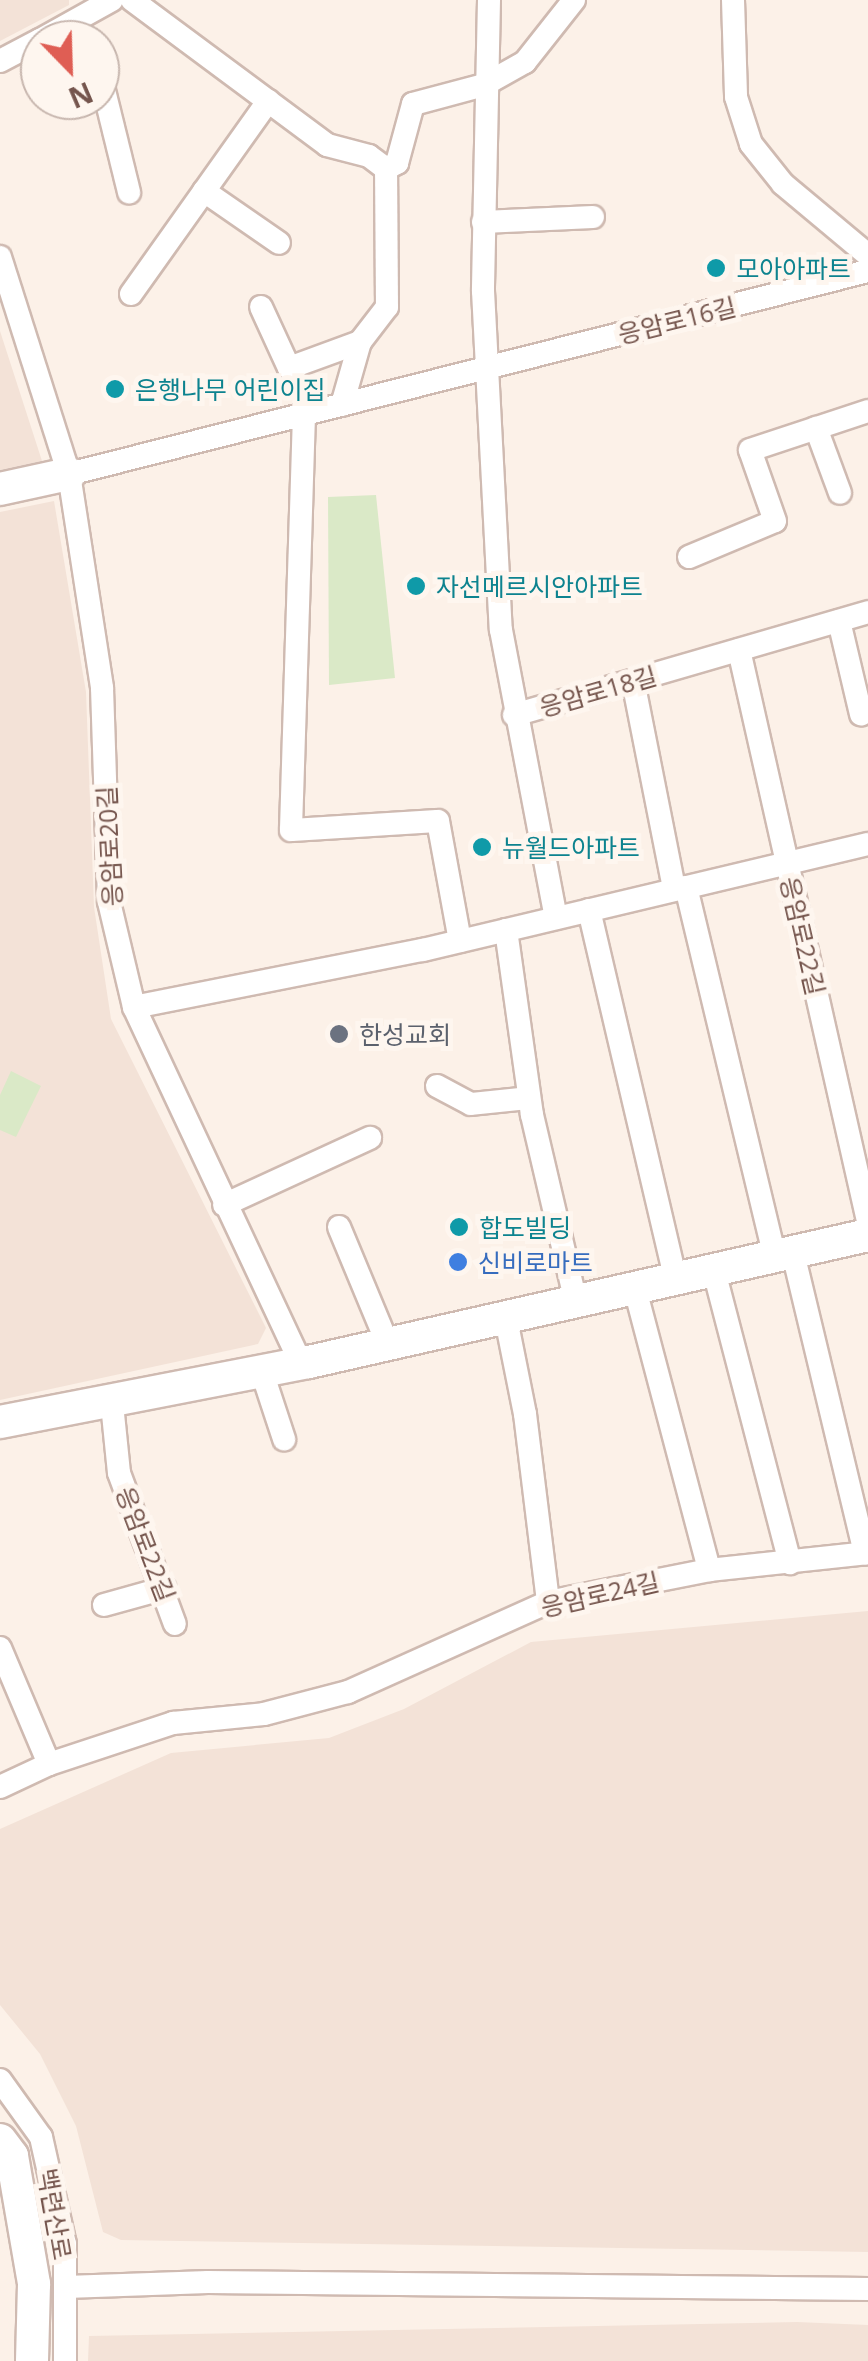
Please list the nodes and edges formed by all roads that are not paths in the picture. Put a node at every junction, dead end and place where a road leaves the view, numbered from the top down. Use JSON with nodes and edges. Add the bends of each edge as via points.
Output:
{"nodes":[{"id":1,"x":112,"y":0,"type":"edge"},
{"id":2,"x":132,"y":0,"type":"edge"},
{"id":3,"x":490,"y":0,"type":"edge"},
{"id":4,"x":574,"y":0,"type":"edge"},
{"id":5,"x":733,"y":0,"type":"edge"},
{"id":6,"x":84,"y":20,"type":"edge"},
{"id":7,"x":484,"y":84,"type":"junction"},
{"id":8,"x":268,"y":101,"type":"junction"},
{"id":9,"x":111,"y":120,"type":"edge"},
{"id":10,"x":386,"y":169,"type":"junction"},
{"id":11,"x":204,"y":191,"type":"junction"},
{"id":12,"x":129,"y":192,"type":"dead end"},
{"id":13,"x":594,"y":218,"type":"dead end"},
{"id":14,"x":483,"y":222,"type":"junction"},
{"id":15,"x":279,"y":243,"type":"dead end"},
{"id":16,"x":868,"y":255,"type":"edge"},
{"id":17,"x":0,"y":257,"type":"edge"},
{"id":18,"x":868,"y":272,"type":"edge"},
{"id":19,"x":131,"y":294,"type":"dead end"},
{"id":20,"x":261,"y":307,"type":"dead end"},
{"id":21,"x":360,"y":342,"type":"junction"},
{"id":22,"x":486,"y":368,"type":"junction"},
{"id":23,"x":342,"y":405,"type":"junction"},
{"id":24,"x":868,"y":411,"type":"edge"},
{"id":25,"x":304,"y":414,"type":"junction"},
{"id":26,"x":816,"y":428,"type":"junction"},
{"id":27,"x":68,"y":474,"type":"junction"},
{"id":28,"x":0,"y":489,"type":"edge"},
{"id":29,"x":840,"y":493,"type":"dead end"},
{"id":30,"x":689,"y":557,"type":"dead end"},
{"id":31,"x":868,"y":612,"type":"edge"},
{"id":32,"x":839,"y":621,"type":"junction"},
{"id":33,"x":739,"y":650,"type":"junction"},
{"id":34,"x":633,"y":681,"type":"junction"},
{"id":35,"x":514,"y":714,"type":"junction"},
{"id":36,"x":861,"y":714,"type":"dead end"},
{"id":37,"x":868,"y":844,"type":"edge"},
{"id":38,"x":786,"y":865,"type":"junction"},
{"id":39,"x":680,"y":888,"type":"junction"},
{"id":40,"x":589,"y":910,"type":"junction"},
{"id":41,"x":556,"y":918,"type":"junction"},
{"id":42,"x":506,"y":930,"type":"junction"},
{"id":43,"x":460,"y":941,"type":"junction"},
{"id":44,"x":134,"y":1007,"type":"junction"},
{"id":45,"x":438,"y":1086,"type":"dead end"},
{"id":46,"x":529,"y":1098,"type":"junction"},
{"id":47,"x":370,"y":1138,"type":"dead end"},
{"id":48,"x":224,"y":1206,"type":"junction"},
{"id":49,"x":868,"y":1222,"type":"edge"},
{"id":50,"x":339,"y":1227,"type":"dead end"},
{"id":51,"x":868,"y":1235,"type":"edge"},
{"id":52,"x":784,"y":1255,"type":"junction"},
{"id":53,"x":714,"y":1271,"type":"junction"},
{"id":54,"x":676,"y":1280,"type":"junction"},
{"id":55,"x":636,"y":1289,"type":"junction"},
{"id":56,"x":576,"y":1303,"type":"junction"},
{"id":57,"x":506,"y":1319,"type":"junction"},
{"id":58,"x":388,"y":1344,"type":"junction"},
{"id":59,"x":301,"y":1364,"type":"junction"},
{"id":60,"x":262,"y":1372,"type":"junction"},
{"id":61,"x":112,"y":1404,"type":"junction"},
{"id":62,"x":0,"y":1422,"type":"edge"},
{"id":63,"x":284,"y":1439,"type":"dead end"},
{"id":64,"x":866,"y":1553,"type":"edge"},
{"id":65,"x":790,"y":1563,"type":"junction"},
{"id":66,"x":709,"y":1570,"type":"junction"},
{"id":67,"x":165,"y":1588,"type":"junction"},
{"id":68,"x":548,"y":1602,"type":"junction"},
{"id":69,"x":104,"y":1604,"type":"dead end"},
{"id":70,"x":176,"y":1624,"type":"dead end"},
{"id":71,"x":0,"y":1648,"type":"edge"},
{"id":72,"x":50,"y":1764,"type":"junction"},
{"id":73,"x":0,"y":1787,"type":"edge"},
{"id":74,"x":0,"y":2080,"type":"edge"},
{"id":75,"x":0,"y":2140,"type":"edge"},
{"id":76,"x":0,"y":2188,"type":"edge"},
{"id":77,"x":66,"y":2287,"type":"junction"},
{"id":78,"x":868,"y":2289,"type":"edge"},
{"id":79,"x":18,"y":2361,"type":"edge"},
{"id":80,"x":32,"y":2361,"type":"edge"},
{"id":81,"x":65,"y":2361,"type":"edge"}],
"edges":[{"from":1,"to":6,"type":"street"},
{"from":2,"to":8,"type":"street"},
{"from":3,"to":7,"type":"street"},
{"from":4,"to":7,"type":"street","via":[[526,62]]},
{"from":5,"to":16,"type":"street","via":[[736,97],[752,144],[783,184]]},
{"from":7,"to":10,"type":"street","via":[[412,104],[397,164]]},
{"from":7,"to":14,"type":"street"},
{"from":8,"to":10,"type":"street","via":[[327,145],[369,156]]},
{"from":8,"to":11,"type":"street"},
{"from":9,"to":12,"type":"street"},
{"from":10,"to":21,"type":"street","via":[[387,306]]},
{"from":11,"to":15,"type":"street"},
{"from":11,"to":19,"type":"street"},
{"from":13,"to":14,"type":"street"},
{"from":14,"to":22,"type":"street"},
{"from":17,"to":27,"type":"street","name":"응암로20길"},
{"from":18,"to":22,"type":"street","name":"응암로16길"},
{"from":20,"to":21,"type":"street","via":[[288,368]]},
{"from":21,"to":23,"type":"street"},
{"from":22,"to":23,"type":"street","name":"응암로16길"},
{"from":22,"to":35,"type":"street","name":"응암로18길"},
{"from":23,"to":25,"type":"street","name":"응암로16길"},
{"from":24,"to":26,"type":"street"},
{"from":25,"to":27,"type":"street","name":"응암로16길"},
{"from":25,"to":43,"type":"street","via":[[290,830],[438,821]]},
{"from":26,"to":29,"type":"street"},
{"from":26,"to":30,"type":"street","via":[[750,450],[775,521]]},
{"from":27,"to":28,"type":"street"},
{"from":27,"to":44,"type":"street","name":"응암로20길","via":[[102,688],[108,902]]},
{"from":31,"to":32,"type":"street","name":"응암로18길"},
{"from":32,"to":33,"type":"street","name":"응암로18길"},
{"from":32,"to":36,"type":"street"},
{"from":33,"to":34,"type":"street","name":"응암로18길"},
{"from":33,"to":38,"type":"street","name":"응암로22길"},
{"from":34,"to":35,"type":"street","name":"응암로18길"},
{"from":34,"to":39,"type":"street"},
{"from":35,"to":41,"type":"street"},
{"from":37,"to":38,"type":"street"},
{"from":38,"to":39,"type":"street"},
{"from":38,"to":49,"type":"street","name":"응암로22길"},
{"from":39,"to":40,"type":"street"},
{"from":39,"to":52,"type":"street"},
{"from":40,"to":41,"type":"street"},
{"from":40,"to":54,"type":"street"},
{"from":41,"to":42,"type":"street"},
{"from":42,"to":43,"type":"street"},
{"from":42,"to":46,"type":"street"},
{"from":43,"to":44,"type":"street"},
{"from":44,"to":48,"type":"street"},
{"from":45,"to":46,"type":"street","via":[[471,1104]]},
{"from":46,"to":56,"type":"street"},
{"from":47,"to":48,"type":"street"},
{"from":48,"to":59,"type":"street"},
{"from":50,"to":58,"type":"street"},
{"from":51,"to":52,"type":"street"},
{"from":52,"to":53,"type":"street"},
{"from":52,"to":64,"type":"street"},
{"from":53,"to":54,"type":"street"},
{"from":53,"to":65,"type":"street"},
{"from":54,"to":55,"type":"street"},
{"from":55,"to":56,"type":"street"},
{"from":55,"to":66,"type":"street"},
{"from":56,"to":57,"type":"street"},
{"from":57,"to":58,"type":"street"},
{"from":57,"to":68,"type":"street"},
{"from":58,"to":59,"type":"street"},
{"from":59,"to":60,"type":"street"},
{"from":60,"to":61,"type":"street"},
{"from":60,"to":63,"type":"street"},
{"from":61,"to":62,"type":"street"},
{"from":61,"to":67,"type":"street","name":"응암로22길","via":[[119,1473]]},
{"from":64,"to":65,"type":"street","name":"응암로24길"},
{"from":65,"to":66,"type":"street","name":"응암로24길"},
{"from":66,"to":68,"type":"street","name":"응암로24길"},
{"from":67,"to":69,"type":"street"},
{"from":67,"to":70,"type":"street","name":"응암로22길"},
{"from":68,"to":72,"type":"street","name":"응암로24길","via":[[348,1692],[264,1714],[173,1723]]},
{"from":71,"to":72,"type":"street"},
{"from":72,"to":73,"type":"street","name":"응암로24길"},
{"from":74,"to":77,"type":"street","name":"백련산로","via":[[41,2137],[65,2244]]},
{"from":75,"to":80,"type":"street","name":"백련산로","via":[[12,2156],[34,2284]]},
{"from":76,"to":79,"type":"street","name":"백련산로","via":[[19,2292]]},
{"from":77,"to":78,"type":"street","via":[[208,2282]]},
{"from":77,"to":81,"type":"street","name":"백련산로"}]}
